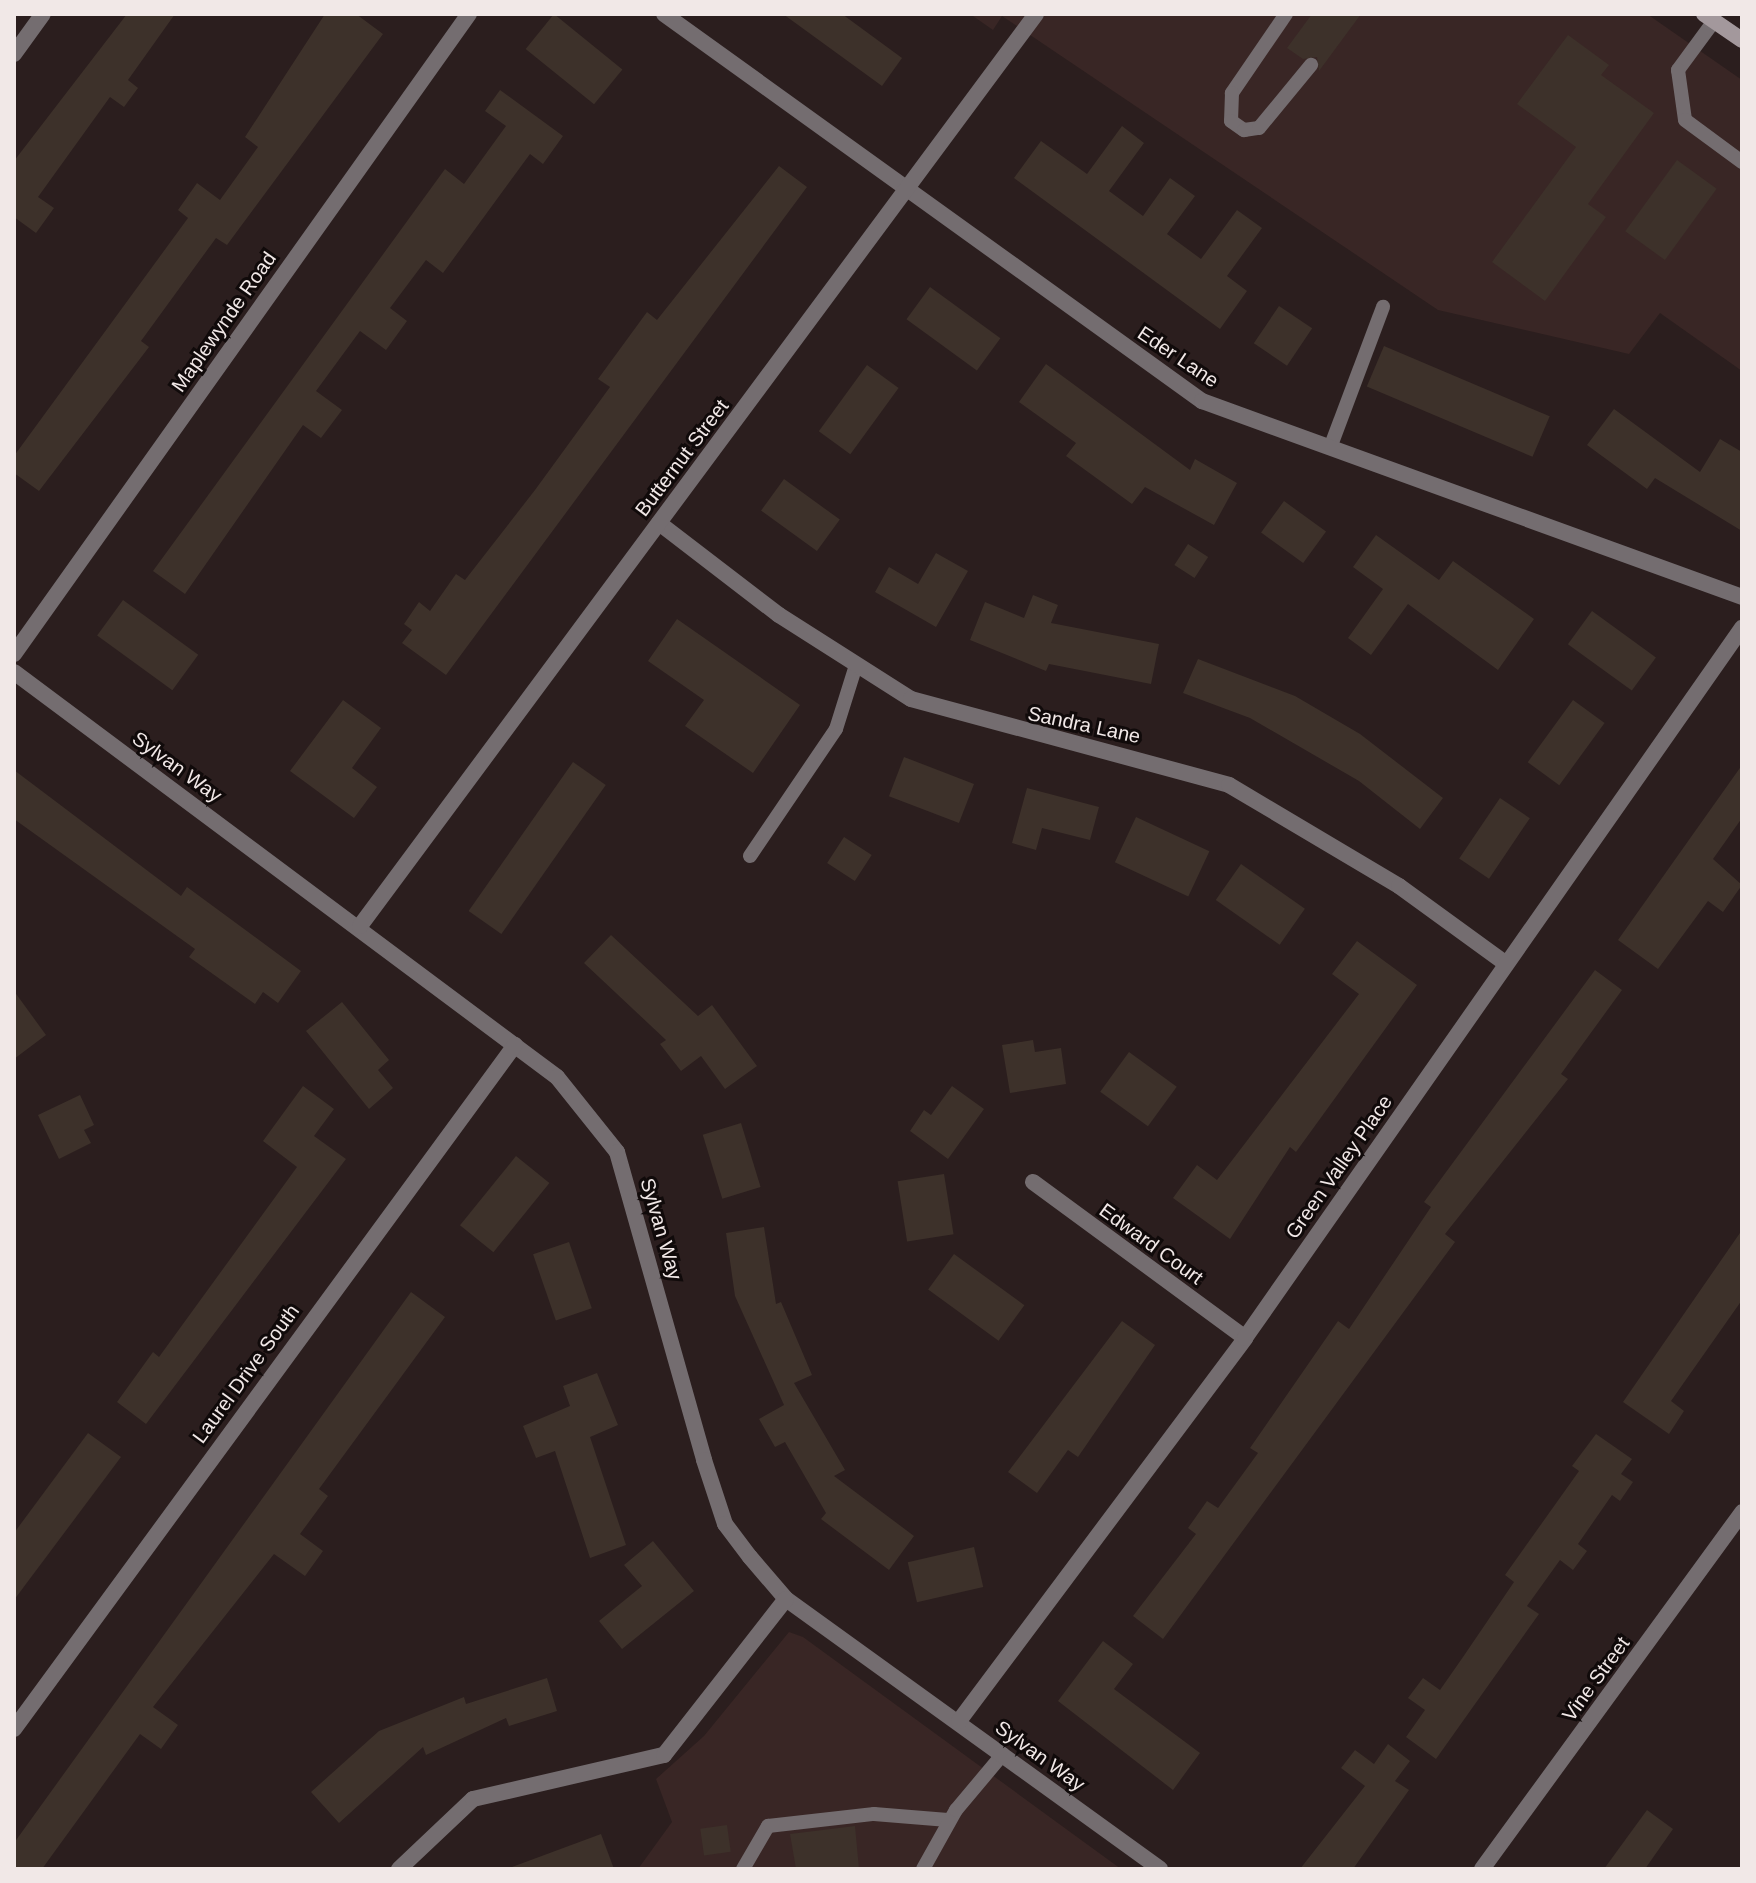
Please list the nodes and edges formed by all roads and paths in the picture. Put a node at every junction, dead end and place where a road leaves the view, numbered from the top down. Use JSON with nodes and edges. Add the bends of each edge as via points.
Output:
{"nodes":[{"id":1,"x":43,"y":14,"type":"edge"},
{"id":2,"x":469,"y":14,"type":"edge"},
{"id":3,"x":664,"y":14,"type":"edge"},
{"id":4,"x":1036,"y":14,"type":"edge"},
{"id":5,"x":1286,"y":14,"type":"edge"},
{"id":6,"x":1709,"y":18,"type":"edge"},
{"id":7,"x":1742,"y":40,"type":"edge"},
{"id":8,"x":14,"y":54,"type":"edge"},
{"id":9,"x":1311,"y":65,"type":"dead end"},
{"id":10,"x":1742,"y":162,"type":"edge"},
{"id":11,"x":908,"y":185,"type":"junction"},
{"id":12,"x":1383,"y":307,"type":"dead end"},
{"id":13,"x":1330,"y":448,"type":"junction"},
{"id":14,"x":659,"y":523,"type":"junction"},
{"id":15,"x":1742,"y":597,"type":"edge"},
{"id":16,"x":1742,"y":628,"type":"edge"},
{"id":17,"x":14,"y":654,"type":"edge"},
{"id":18,"x":856,"y":665,"type":"junction"},
{"id":19,"x":14,"y":672,"type":"edge"},
{"id":20,"x":750,"y":856,"type":"dead end"},
{"id":21,"x":360,"y":926,"type":"junction"},
{"id":22,"x":1505,"y":963,"type":"junction"},
{"id":23,"x":515,"y":1045,"type":"junction"},
{"id":24,"x":1033,"y":1182,"type":"dead end"},
{"id":25,"x":1245,"y":1338,"type":"junction"},
{"id":26,"x":1742,"y":1512,"type":"edge"},
{"id":27,"x":786,"y":1599,"type":"junction"},
{"id":28,"x":959,"y":1721,"type":"junction"},
{"id":29,"x":14,"y":1729,"type":"edge"},
{"id":30,"x":1003,"y":1754,"type":"junction"},
{"id":31,"x":948,"y":1820,"type":"junction"},
{"id":32,"x":399,"y":1869,"type":"edge"},
{"id":33,"x":743,"y":1869,"type":"edge"},
{"id":34,"x":923,"y":1869,"type":"edge"},
{"id":35,"x":1160,"y":1869,"type":"edge"},
{"id":36,"x":1482,"y":1869,"type":"edge"}],
"edges":[{"from":1,"to":8,"type":"street"},
{"from":2,"to":17,"type":"street","name":"Maplewynde Road"},
{"from":3,"to":11,"type":"street","name":"Eder Lane"},
{"from":4,"to":11,"type":"street","name":"Butternut Street"},
{"from":5,"to":9,"type":"lane","via":[[1232,93],[1231,121],[1244,130],[1259,128]]},
{"from":6,"to":7,"type":"main road"},
{"from":6,"to":10,"type":"lane","via":[[1678,70],[1685,120]]},
{"from":11,"to":13,"type":"street","name":"Eder Lane","via":[[1202,401]]},
{"from":11,"to":14,"type":"street","name":"Butternut Street"},
{"from":12,"to":13,"type":"lane"},
{"from":13,"to":15,"type":"street","name":"Eder Lane"},
{"from":14,"to":18,"type":"street","name":"Sandra Lane"},
{"from":14,"to":21,"type":"street","name":"Butternut Street"},
{"from":16,"to":22,"type":"street","name":"Green Valley Place"},
{"from":18,"to":20,"type":"lane","via":[[836,729]]},
{"from":18,"to":22,"type":"street","name":"Sandra Lane","via":[[911,699],[1229,785],[1399,886]]},
{"from":19,"to":21,"type":"street","name":"Sylvan Way"},
{"from":21,"to":23,"type":"street","name":"Sylvan Way"},
{"from":22,"to":25,"type":"street","name":"Green Valley Place"},
{"from":23,"to":27,"type":"street","name":"Sylvan Way","via":[[557,1077],[617,1152],[725,1524]]},
{"from":23,"to":29,"type":"street","name":"Laurel Drive South"},
{"from":24,"to":25,"type":"street","name":"Edward Court"},
{"from":25,"to":28,"type":"street","name":"Green Valley Place"},
{"from":26,"to":36,"type":"street","name":"Vine Street"},
{"from":27,"to":28,"type":"street","name":"Sylvan Way"},
{"from":27,"to":32,"type":"street","via":[[664,1755],[473,1799]]},
{"from":28,"to":30,"type":"street","name":"Sylvan Way"},
{"from":30,"to":31,"type":"lane"},
{"from":30,"to":35,"type":"street","name":"Sylvan Way"},
{"from":31,"to":33,"type":"lane","via":[[874,1814],[768,1826]]},
{"from":31,"to":34,"type":"lane"}]}
